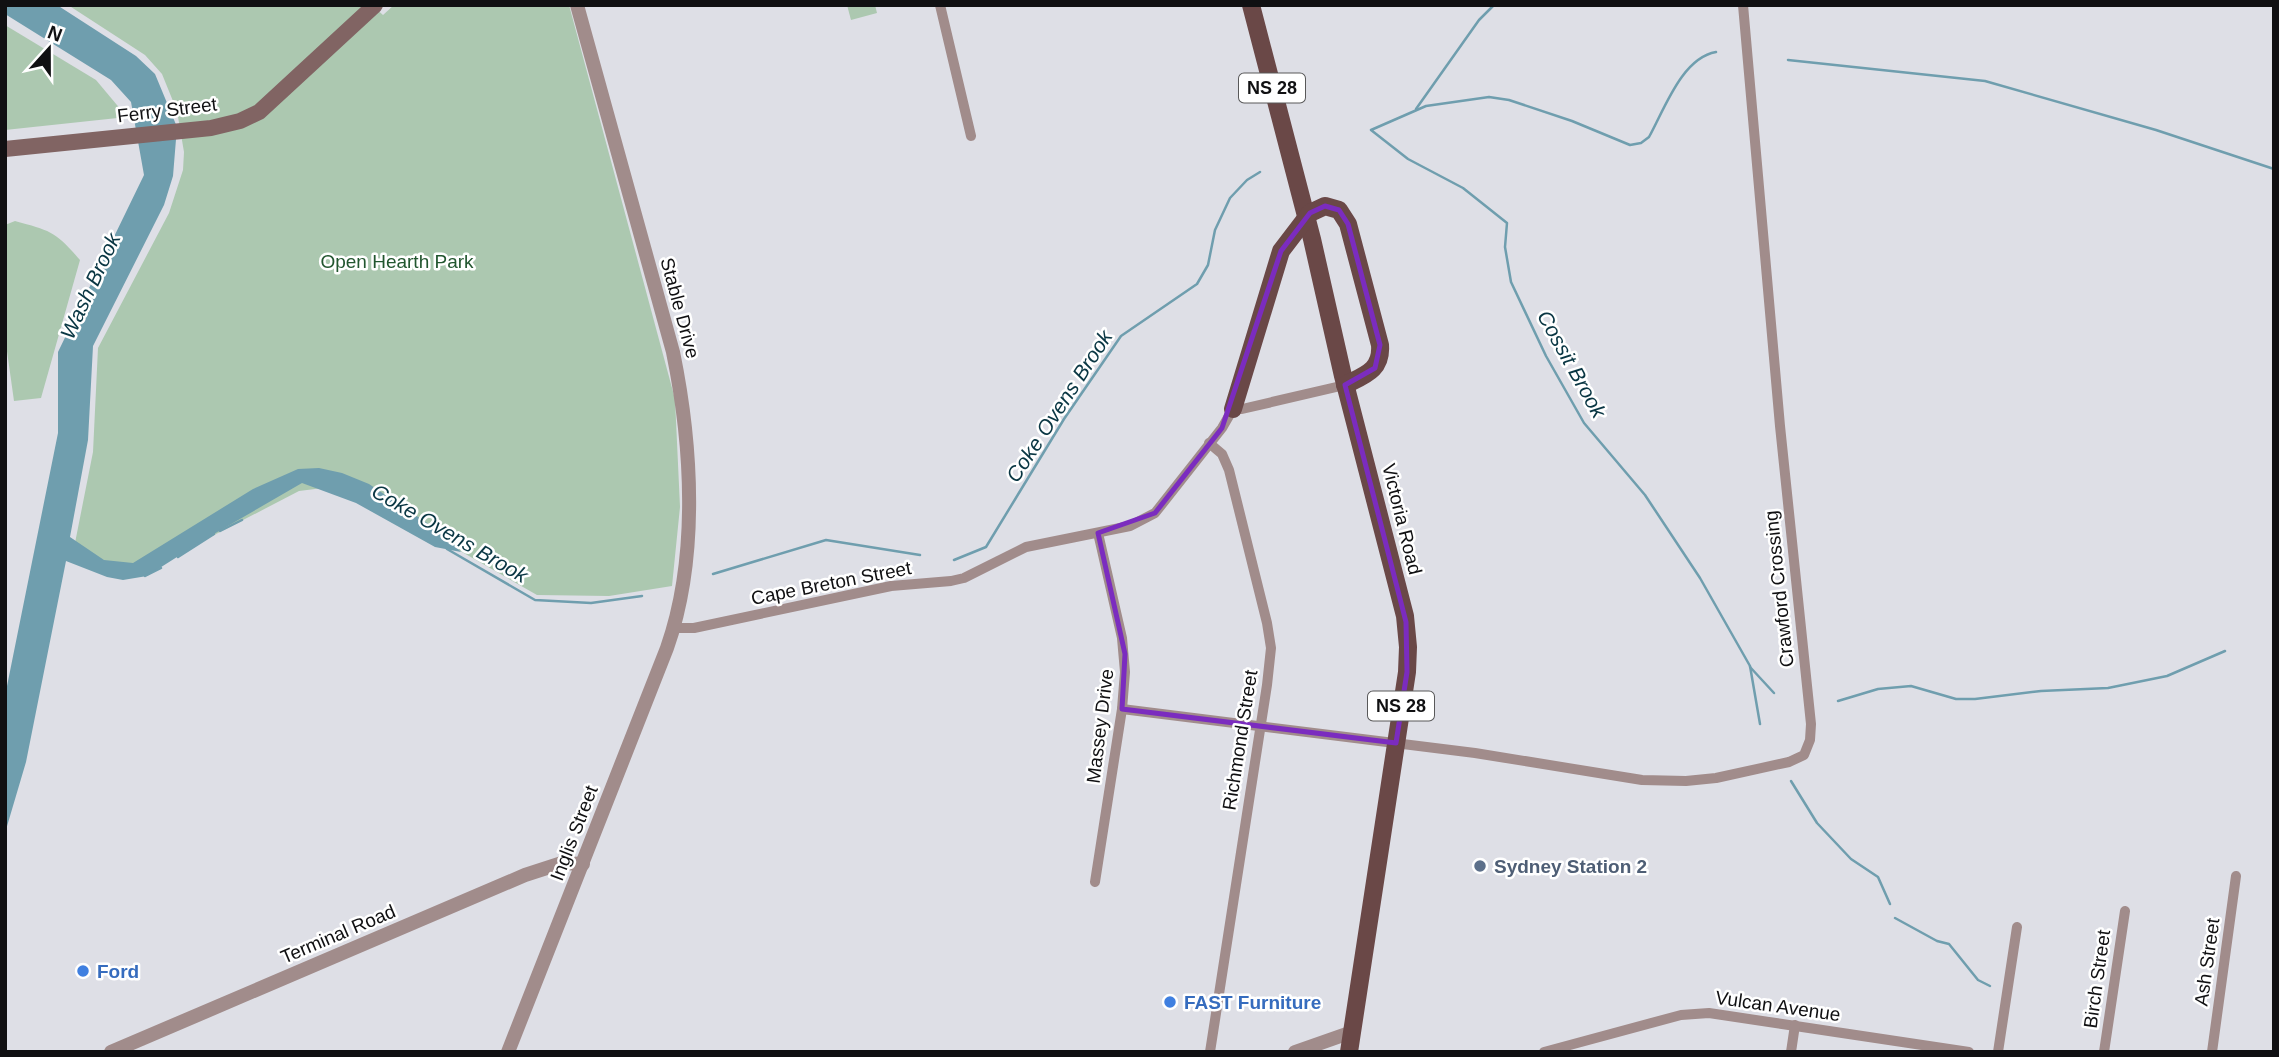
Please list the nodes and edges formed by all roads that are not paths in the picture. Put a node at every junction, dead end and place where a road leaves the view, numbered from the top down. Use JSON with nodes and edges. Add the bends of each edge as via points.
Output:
{"nodes":[{"id":1,"x":375,"y":5,"type":"edge"},
{"id":2,"x":577,"y":5,"type":"edge"},
{"id":3,"x":940,"y":5,"type":"edge"},
{"id":4,"x":1251,"y":5,"type":"edge"},
{"id":5,"x":1743,"y":5,"type":"edge"},
{"id":6,"x":971,"y":136,"type":"dead end"},
{"id":7,"x":5,"y":149,"type":"edge"},
{"id":8,"x":1346,"y":384,"type":"junction"},
{"id":9,"x":1233,"y":409,"type":"junction"},
{"id":10,"x":1209,"y":443,"type":"junction"},
{"id":11,"x":1098,"y":533,"type":"junction"},
{"id":12,"x":674,"y":628,"type":"junction"},
{"id":13,"x":1122,"y":709,"type":"junction"},
{"id":14,"x":1260,"y":726,"type":"junction"},
{"id":15,"x":1396,"y":743,"type":"junction"},
{"id":16,"x":583,"y":864,"type":"junction"},
{"id":17,"x":2236,"y":876,"type":"dead end"},
{"id":18,"x":1095,"y":882,"type":"dead end"},
{"id":19,"x":2125,"y":911,"type":"dead end"},
{"id":20,"x":2017,"y":927,"type":"dead end"},
{"id":21,"x":1795,"y":1025,"type":"junction"},
{"id":22,"x":1352,"y":1032,"type":"junction"},
{"id":23,"x":1892,"y":1046,"type":"edge"},
{"id":24,"x":1563,"y":1050,"type":"edge"},
{"id":25,"x":111,"y":1052,"type":"edge"},
{"id":26,"x":508,"y":1052,"type":"edge"},
{"id":27,"x":1210,"y":1052,"type":"edge"},
{"id":28,"x":1295,"y":1052,"type":"edge"},
{"id":29,"x":1349,"y":1052,"type":"edge"},
{"id":30,"x":1544,"y":1052,"type":"edge"},
{"id":31,"x":1791,"y":1052,"type":"edge"},
{"id":32,"x":1969,"y":1052,"type":"edge"},
{"id":33,"x":1998,"y":1052,"type":"edge"},
{"id":34,"x":2104,"y":1052,"type":"edge"},
{"id":35,"x":2212,"y":1052,"type":"edge"}],
"edges":[{"from":1,"to":7,"type":"main road","name":"Ferry Street","via":[[259,111],[240,121]]},
{"from":2,"to":12,"type":"street","name":"Stable Drive","via":[[683,398],[688,508],[681,600]]},
{"from":3,"to":6,"type":"street"},
{"from":4,"to":8,"type":"main road","name":"Victoria Road","number":"NS 28"},
{"from":5,"to":15,"type":"street","name":"Crawford Crossing","via":[[1811,724],[1804,755],[1716,778],[1642,780]]},
{"from":8,"to":9,"type":"street"},
{"from":8,"to":9,"type":"main road","via":[[1375,368],[1380,345],[1348,224],[1339,210],[1325,206],[1310,213],[1281,251]]},
{"from":8,"to":15,"type":"main road","name":"Victoria Road","number":"NS 28","via":[[1406,622],[1407,672]]},
{"from":9,"to":10,"type":"street","name":"Cape Breton Street"},
{"from":10,"to":11,"type":"street","name":"Cape Breton Street","via":[[1154,513],[1130,526]]},
{"from":10,"to":14,"type":"street","name":"Richmond Street","via":[[1227,463],[1267,623],[1270,661]]},
{"from":11,"to":12,"type":"street","name":"Cape Breton Street","via":[[1026,547],[951,581],[891,586],[694,628]]},
{"from":11,"to":13,"type":"street","name":"Massey Drive","via":[[1125,654]]},
{"from":12,"to":16,"type":"street","name":"Inglis Street"},
{"from":13,"to":14,"type":"street"},
{"from":13,"to":18,"type":"street","name":"Massey Drive"},
{"from":14,"to":15,"type":"street"},
{"from":14,"to":27,"type":"street","name":"Richmond Street"},
{"from":15,"to":22,"type":"main road","name":"Victoria Road","number":"NS 28"},
{"from":16,"to":25,"type":"street","name":"Terminal Road","via":[[562,863],[524,875]]},
{"from":16,"to":26,"type":"street","name":"Inglis Street"},
{"from":17,"to":35,"type":"street","name":"Ash Street"},
{"from":19,"to":34,"type":"street","name":"Birch Street"},
{"from":20,"to":33,"type":"street"},
{"from":21,"to":23,"type":"street","name":"Vulcan Avenue"},
{"from":21,"to":24,"type":"street","name":"Vulcan Avenue","via":[[1695,1013]]},
{"from":21,"to":31,"type":"street"},
{"from":22,"to":28,"type":"street"},
{"from":22,"to":29,"type":"main road","name":"Victoria Road","number":"NS 28"},
{"from":23,"to":32,"type":"street","name":"Vulcan Avenue"},
{"from":24,"to":30,"type":"street","name":"Vulcan Avenue"}]}
